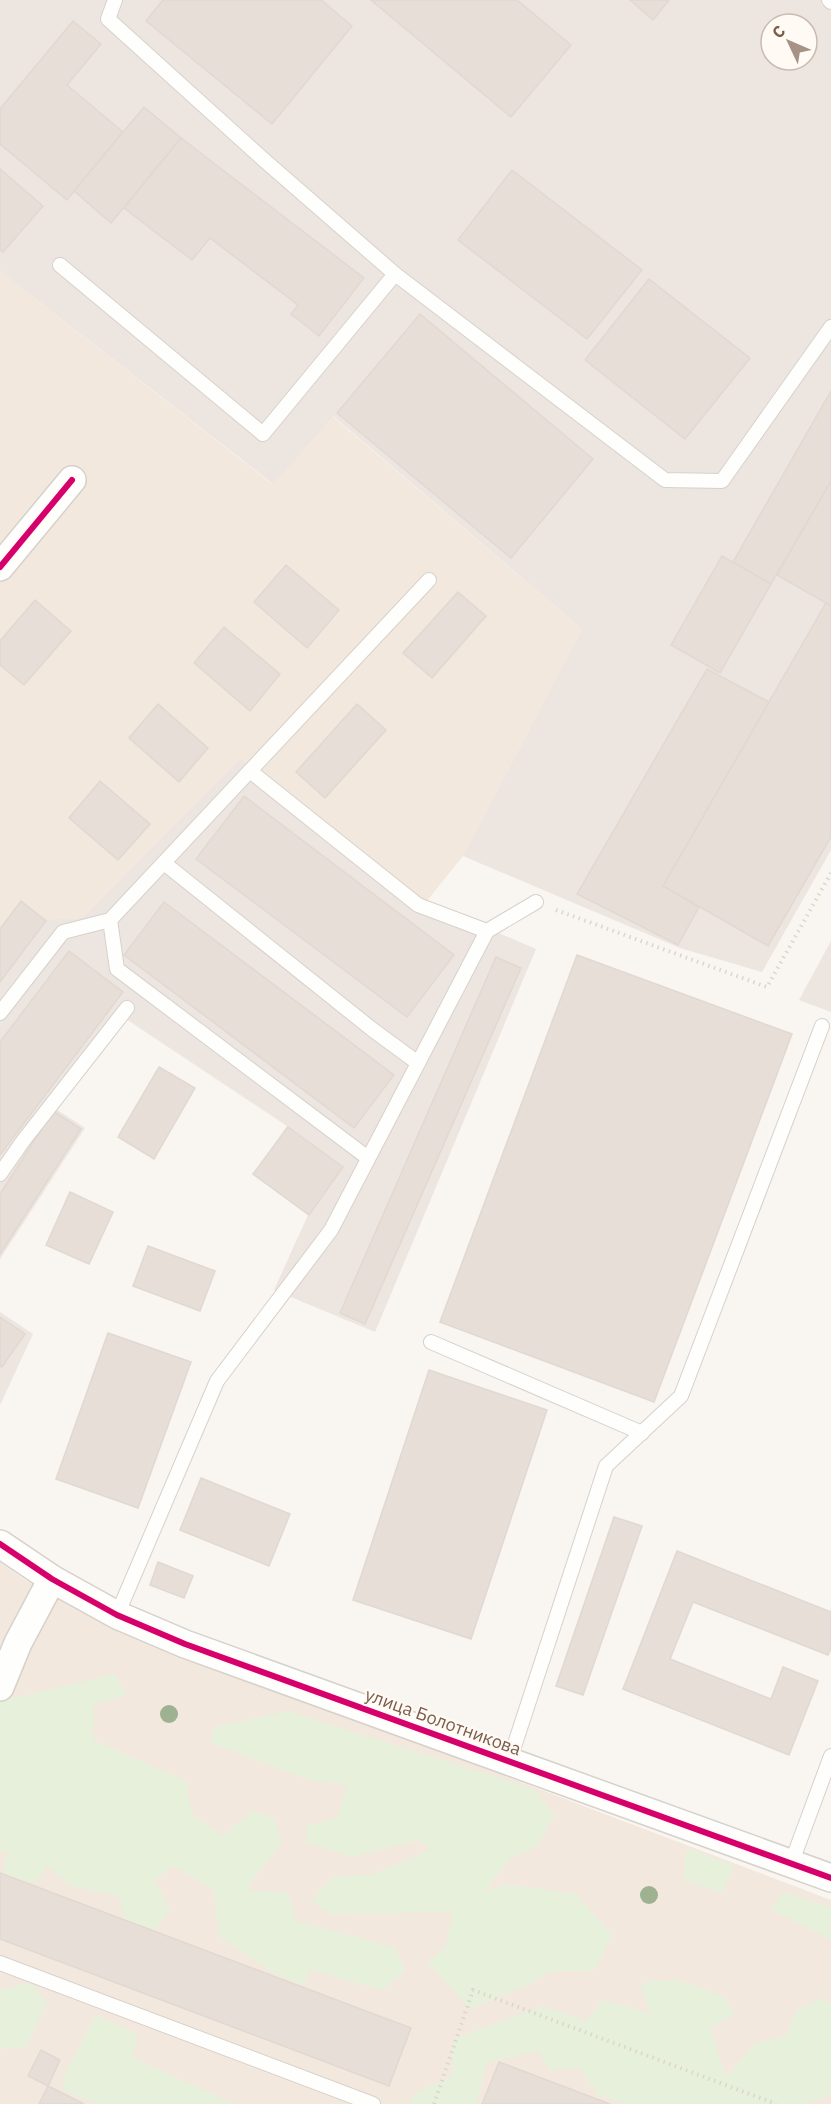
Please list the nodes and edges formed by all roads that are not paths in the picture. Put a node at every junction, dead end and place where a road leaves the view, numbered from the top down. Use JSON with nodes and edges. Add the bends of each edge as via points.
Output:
{"nodes":[{"id":1,"x":115,"y":0,"type":"edge"},
{"id":2,"x":60,"y":266,"type":"dead end"},
{"id":3,"x":395,"y":274,"type":"junction"},
{"id":4,"x":831,"y":327,"type":"edge"},
{"id":5,"x":72,"y":480,"type":"dead end"},
{"id":6,"x":0,"y":567,"type":"edge"},
{"id":7,"x":429,"y":580,"type":"dead end"},
{"id":8,"x":250,"y":771,"type":"junction"},
{"id":9,"x":164,"y":863,"type":"junction"},
{"id":10,"x":536,"y":902,"type":"road end"},
{"id":11,"x":110,"y":920,"type":"junction"},
{"id":12,"x":487,"y":931,"type":"junction"},
{"id":13,"x":127,"y":1008,"type":"dead end"},
{"id":14,"x":0,"y":1013,"type":"edge"},
{"id":15,"x":822,"y":1026,"type":"dead end"},
{"id":16,"x":418,"y":1063,"type":"junction"},
{"id":17,"x":368,"y":1158,"type":"junction"},
{"id":18,"x":0,"y":1174,"type":"edge"},
{"id":19,"x":431,"y":1342,"type":"dead end"},
{"id":20,"x":642,"y":1433,"type":"junction"},
{"id":21,"x":0,"y":1544,"type":"edge"},
{"id":22,"x":52,"y":1579,"type":"junction"},
{"id":23,"x":117,"y":1615,"type":"junction"},
{"id":24,"x":0,"y":1686,"type":"edge"},
{"id":25,"x":831,"y":1756,"type":"edge"},
{"id":26,"x":509,"y":1762,"type":"junction"},
{"id":27,"x":791,"y":1864,"type":"junction"},
{"id":28,"x":831,"y":1878,"type":"edge"},
{"id":29,"x":0,"y":1963,"type":"edge"},
{"id":30,"x":373,"y":2104,"type":"edge"}],
"edges":[{"from":1,"to":3,"type":"lane","via":[[108,19]]},
{"from":2,"to":3,"type":"lane","via":[[263,434]]},
{"from":3,"to":4,"type":"lane","via":[[665,480],[722,481]]},
{"from":5,"to":6,"type":"street"},
{"from":7,"to":8,"type":"lane"},
{"from":8,"to":9,"type":"lane"},
{"from":8,"to":12,"type":"lane","via":[[418,905]]},
{"from":9,"to":11,"type":"lane"},
{"from":9,"to":16,"type":"lane"},
{"from":10,"to":12,"type":"lane"},
{"from":11,"to":14,"type":"lane","via":[[63,932]]},
{"from":11,"to":17,"type":"lane","via":[[117,969]]},
{"from":12,"to":16,"type":"lane"},
{"from":13,"to":18,"type":"lane"},
{"from":15,"to":20,"type":"lane","via":[[681,1396]]},
{"from":16,"to":17,"type":"lane"},
{"from":17,"to":23,"type":"lane","via":[[331,1230],[217,1381]]},
{"from":19,"to":20,"type":"lane"},
{"from":20,"to":26,"type":"lane","via":[[606,1466]]},
{"from":21,"to":22,"type":"street","name":"улица Болотникова"},
{"from":22,"to":23,"type":"street","name":"улица Болотникова"},
{"from":22,"to":24,"type":"street"},
{"from":23,"to":26,"type":"street","name":"улица Болотникова","via":[[185,1644]]},
{"from":25,"to":27,"type":"lane"},
{"from":26,"to":27,"type":"street","name":"улица Болотникова"},
{"from":27,"to":28,"type":"street","name":"улица Болотникова"},
{"from":29,"to":30,"type":"lane"}]}
